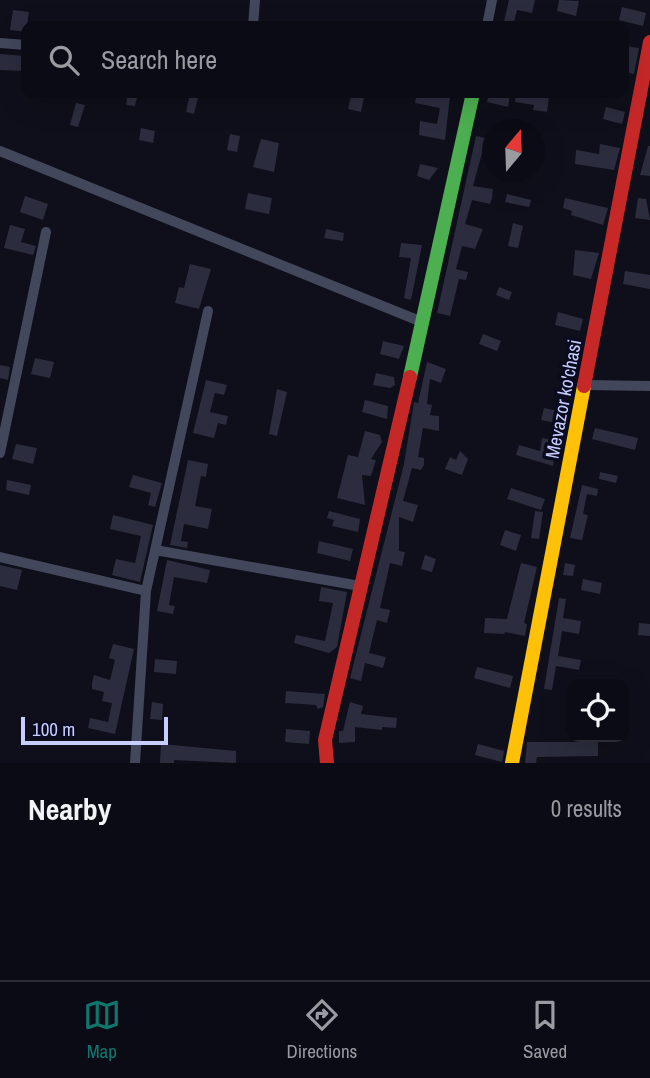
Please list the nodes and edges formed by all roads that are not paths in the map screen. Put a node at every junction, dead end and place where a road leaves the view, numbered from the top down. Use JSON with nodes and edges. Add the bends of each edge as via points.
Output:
{"nodes":[{"id":1,"x":255,"y":0,"type":"edge"},
{"id":2,"x":492,"y":0,"type":"edge"},
{"id":3,"x":253,"y":21,"type":"edge"},
{"id":4,"x":488,"y":21,"type":"edge"},
{"id":5,"x":650,"y":42,"type":"edge"},
{"id":6,"x":0,"y":43,"type":"edge"},
{"id":7,"x":21,"y":45,"type":"edge"},
{"id":8,"x":471,"y":98,"type":"edge"},
{"id":9,"x":0,"y":151,"type":"edge"},
{"id":10,"x":46,"y":232,"type":"dead end"},
{"id":11,"x":208,"y":310,"type":"dead end"},
{"id":12,"x":422,"y":323,"type":"junction"},
{"id":13,"x":586,"y":385,"type":"junction"},
{"id":14,"x":650,"y":386,"type":"edge"},
{"id":15,"x":0,"y":453,"type":"edge"},
{"id":16,"x":155,"y":550,"type":"junction"},
{"id":17,"x":0,"y":557,"type":"edge"},
{"id":18,"x":360,"y":586,"type":"junction"},
{"id":19,"x":146,"y":591,"type":"junction"},
{"id":20,"x":135,"y":763,"type":"edge"},
{"id":21,"x":327,"y":763,"type":"edge"},
{"id":22,"x":512,"y":763,"type":"edge"}],
"edges":[{"from":1,"to":3,"type":"street"},
{"from":2,"to":4,"type":"street"},
{"from":5,"to":13,"type":"street","name":"Mevazor ko'chasi"},
{"from":6,"to":7,"type":"street"},
{"from":8,"to":12,"type":"street"},
{"from":9,"to":12,"type":"street"},
{"from":10,"to":15,"type":"street"},
{"from":11,"to":16,"type":"street"},
{"from":12,"to":18,"type":"street"},
{"from":13,"to":14,"type":"street"},
{"from":13,"to":22,"type":"street","name":"Mevazor ko'chasi"},
{"from":16,"to":18,"type":"street"},
{"from":16,"to":19,"type":"street"},
{"from":17,"to":19,"type":"street"},
{"from":18,"to":21,"type":"street","via":[[325,740]]},
{"from":19,"to":20,"type":"street"}]}
